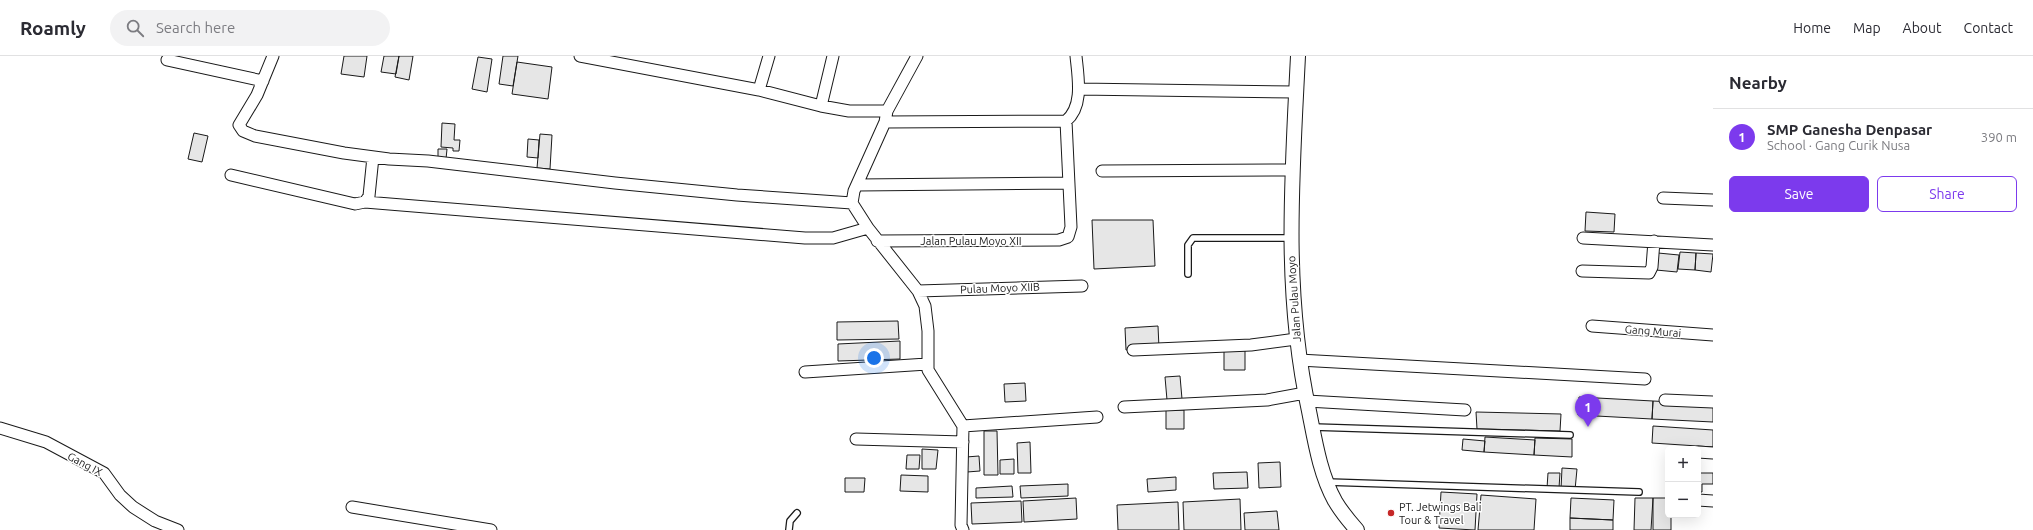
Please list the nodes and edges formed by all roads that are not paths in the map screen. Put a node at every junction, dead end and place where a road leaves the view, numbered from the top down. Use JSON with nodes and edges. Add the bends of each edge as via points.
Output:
{"nodes":[{"id":1,"x":273,"y":56,"type":"edge"},
{"id":2,"x":580,"y":56,"type":"edge"},
{"id":3,"x":769,"y":56,"type":"edge"},
{"id":4,"x":833,"y":56,"type":"edge"},
{"id":5,"x":920,"y":56,"type":"edge"},
{"id":6,"x":1076,"y":56,"type":"edge"},
{"id":7,"x":1298,"y":56,"type":"edge"},
{"id":8,"x":167,"y":60,"type":"dead end"},
{"id":9,"x":263,"y":81,"type":"junction"},
{"id":10,"x":1079,"y":89,"type":"junction"},
{"id":11,"x":759,"y":90,"type":"junction"},
{"id":12,"x":1296,"y":92,"type":"junction"},
{"id":13,"x":821,"y":106,"type":"junction"},
{"id":14,"x":881,"y":114,"type":"junction"},
{"id":15,"x":1066,"y":121,"type":"junction"},
{"id":16,"x":373,"y":157,"type":"junction"},
{"id":17,"x":1293,"y":170,"type":"junction"},
{"id":18,"x":1102,"y":171,"type":"dead end"},
{"id":19,"x":231,"y":175,"type":"dead end"},
{"id":20,"x":1069,"y":183,"type":"junction"},
{"id":21,"x":857,"y":185,"type":"junction"},
{"id":22,"x":1663,"y":198,"type":"dead end"},
{"id":23,"x":1713,"y":200,"type":"edge"},
{"id":24,"x":365,"y":202,"type":"junction"},
{"id":25,"x":852,"y":203,"type":"junction"},
{"id":26,"x":868,"y":228,"type":"junction"},
{"id":27,"x":1291,"y":238,"type":"junction"},
{"id":28,"x":1583,"y":238,"type":"dead end"},
{"id":29,"x":877,"y":241,"type":"junction"},
{"id":30,"x":1654,"y":241,"type":"junction"},
{"id":31,"x":1713,"y":245,"type":"edge"},
{"id":32,"x":1582,"y":271,"type":"dead end"},
{"id":33,"x":1188,"y":274,"type":"dead end"},
{"id":34,"x":1082,"y":286,"type":"dead end"},
{"id":35,"x":918,"y":291,"type":"junction"},
{"id":36,"x":1592,"y":326,"type":"dead end"},
{"id":37,"x":1713,"y":335,"type":"edge"},
{"id":38,"x":1296,"y":339,"type":"junction"},
{"id":39,"x":1133,"y":350,"type":"dead end"},
{"id":40,"x":1299,"y":360,"type":"junction"},
{"id":41,"x":921,"y":364,"type":"junction"},
{"id":42,"x":805,"y":372,"type":"dead end"},
{"id":43,"x":1645,"y":379,"type":"dead end"},
{"id":44,"x":1306,"y":397,"type":"junction"},
{"id":45,"x":1665,"y":400,"type":"dead end"},
{"id":46,"x":1713,"y":402,"type":"edge"},
{"id":47,"x":1124,"y":408,"type":"dead end"},
{"id":48,"x":1465,"y":410,"type":"dead end"},
{"id":49,"x":1097,"y":417,"type":"dead end"},
{"id":50,"x":963,"y":426,"type":"junction"},
{"id":51,"x":1312,"y":427,"type":"junction"},
{"id":52,"x":0,"y":428,"type":"edge"},
{"id":53,"x":1570,"y":435,"type":"dead end"},
{"id":54,"x":856,"y":439,"type":"dead end"},
{"id":55,"x":962,"y":442,"type":"junction"},
{"id":56,"x":1701,"y":452,"type":"edge"},
{"id":57,"x":1713,"y":453,"type":"edge"},
{"id":58,"x":1327,"y":482,"type":"junction"},
{"id":59,"x":1639,"y":492,"type":"dead end"},
{"id":60,"x":1701,"y":500,"type":"edge"},
{"id":61,"x":1713,"y":500,"type":"edge"},
{"id":62,"x":352,"y":507,"type":"dead end"},
{"id":63,"x":797,"y":514,"type":"dead end"},
{"id":64,"x":178,"y":530,"type":"edge"},
{"id":65,"x":491,"y":530,"type":"edge"},
{"id":66,"x":789,"y":530,"type":"edge"},
{"id":67,"x":963,"y":530,"type":"edge"},
{"id":68,"x":1357,"y":530,"type":"edge"}],
"edges":[{"from":1,"to":9,"type":"street"},
{"from":2,"to":11,"type":"street"},
{"from":3,"to":11,"type":"street"},
{"from":4,"to":13,"type":"street"},
{"from":5,"to":14,"type":"street"},
{"from":6,"to":10,"type":"street"},
{"from":7,"to":12,"type":"street","name":"Jalan Pulau Moyo"},
{"from":8,"to":9,"type":"street"},
{"from":9,"to":16,"type":"street","via":[[241,119],[239,124],[243,131],[262,138]]},
{"from":10,"to":12,"type":"street"},
{"from":10,"to":15,"type":"street","via":[[1074,114]]},
{"from":11,"to":13,"type":"street"},
{"from":12,"to":17,"type":"street","name":"Jalan Pulau Moyo"},
{"from":13,"to":14,"type":"street"},
{"from":14,"to":15,"type":"street"},
{"from":14,"to":21,"type":"street"},
{"from":15,"to":20,"type":"street"},
{"from":16,"to":24,"type":"street","via":[[369,196]]},
{"from":16,"to":25,"type":"street","via":[[737,195]]},
{"from":17,"to":18,"type":"street"},
{"from":17,"to":27,"type":"street","name":"Jalan Pulau Moyo"},
{"from":19,"to":24,"type":"street","via":[[354,204]]},
{"from":20,"to":21,"type":"street"},
{"from":20,"to":29,"type":"street","name":"Jalan Pulau Moyo XII","via":[[1071,228],[1064,240]]},
{"from":21,"to":25,"type":"street"},
{"from":22,"to":23,"type":"street"},
{"from":24,"to":26,"type":"street","via":[[804,238],[833,238]]},
{"from":25,"to":26,"type":"street"},
{"from":26,"to":29,"type":"street"},
{"from":27,"to":33,"type":"lane","via":[[1193,238],[1188,245]]},
{"from":27,"to":38,"type":"street","name":"Jalan Pulau Moyo"},
{"from":28,"to":30,"type":"street"},
{"from":29,"to":35,"type":"street"},
{"from":30,"to":31,"type":"street"},
{"from":30,"to":32,"type":"street","via":[[1652,267],[1649,273]]},
{"from":34,"to":35,"type":"street","name":"Pulau Moyo XIIB"},
{"from":35,"to":41,"type":"street","via":[[925,306],[928,331]]},
{"from":36,"to":37,"type":"street","name":"Gang Murai"},
{"from":38,"to":39,"type":"street","via":[[1250,345]]},
{"from":38,"to":40,"type":"street","name":"Jalan Pulau Moyo"},
{"from":40,"to":43,"type":"street"},
{"from":40,"to":44,"type":"street","name":"Jalan Pulau Moyo"},
{"from":41,"to":42,"type":"street"},
{"from":41,"to":50,"type":"street","via":[[928,370]]},
{"from":44,"to":47,"type":"street"},
{"from":44,"to":48,"type":"street"},
{"from":44,"to":51,"type":"street","name":"Jalan Pulau Moyo"},
{"from":45,"to":46,"type":"street"},
{"from":49,"to":50,"type":"street"},
{"from":50,"to":55,"type":"street"},
{"from":51,"to":53,"type":"lane"},
{"from":51,"to":58,"type":"street","name":"Jalan Pulau Moyo"},
{"from":52,"to":64,"type":"street","name":"Gang IX","via":[[46,442],[104,473],[132,507],[155,521]]},
{"from":54,"to":55,"type":"street"},
{"from":55,"to":67,"type":"street"},
{"from":56,"to":57,"type":"street"},
{"from":58,"to":59,"type":"lane"},
{"from":58,"to":68,"type":"street","name":"Jalan Pulau Moyo","via":[[1335,501]]},
{"from":60,"to":61,"type":"street"},
{"from":62,"to":65,"type":"street"},
{"from":63,"to":66,"type":"lane","via":[[790,521]]}]}
